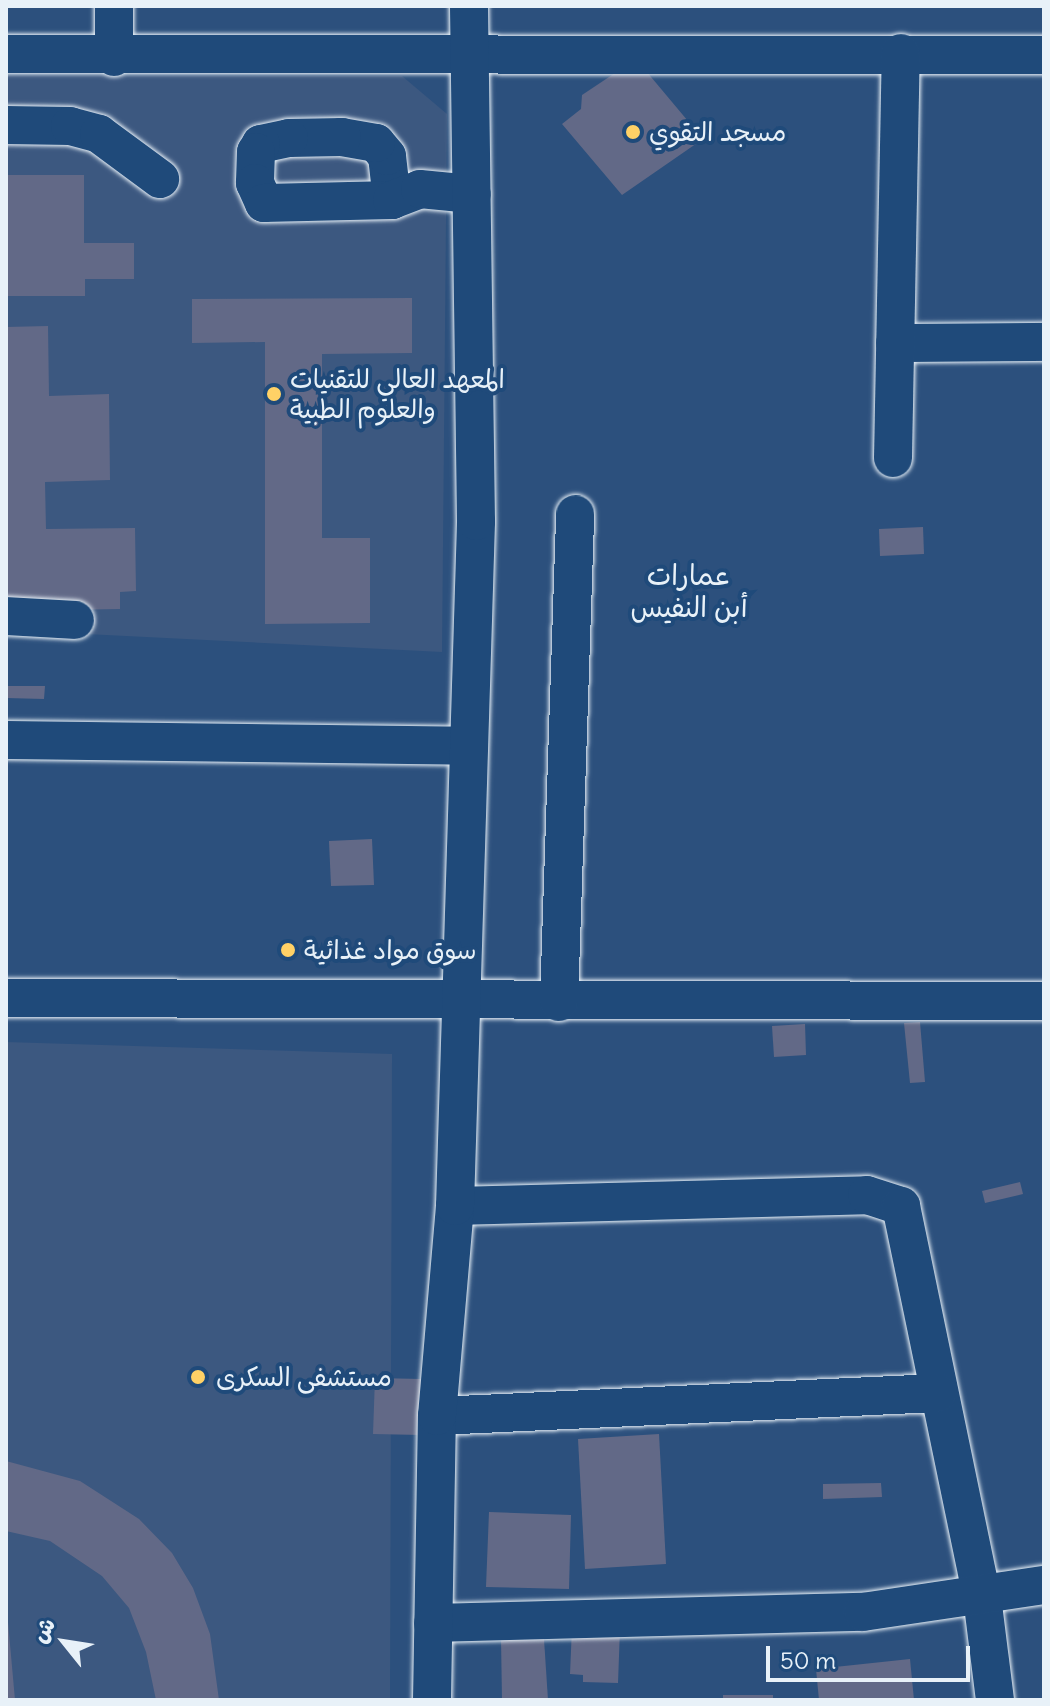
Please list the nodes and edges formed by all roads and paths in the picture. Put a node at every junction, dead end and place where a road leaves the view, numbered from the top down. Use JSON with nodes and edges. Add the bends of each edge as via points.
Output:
{"nodes":[{"id":1,"x":114,"y":6,"type":"edge"},
{"id":2,"x":469,"y":6,"type":"edge"},
{"id":3,"x":470,"y":52,"type":"junction"},
{"id":4,"x":901,"y":53,"type":"junction"},
{"id":5,"x":6,"y":54,"type":"edge"},
{"id":6,"x":1044,"y":55,"type":"edge"},
{"id":7,"x":114,"y":57,"type":"junction"},
{"id":8,"x":6,"y":125,"type":"edge"},
{"id":9,"x":160,"y":179,"type":"dead end"},
{"id":10,"x":472,"y":194,"type":"junction"},
{"id":11,"x":392,"y":200,"type":"dead end"},
{"id":12,"x":1044,"y":342,"type":"edge"},
{"id":13,"x":895,"y":343,"type":"junction"},
{"id":14,"x":893,"y":458,"type":"dead end"},
{"id":15,"x":575,"y":514,"type":"dead end"},
{"id":16,"x":6,"y":616,"type":"edge"},
{"id":17,"x":75,"y":620,"type":"dead end"},
{"id":18,"x":6,"y":740,"type":"edge"},
{"id":19,"x":469,"y":746,"type":"junction"},
{"id":20,"x":6,"y":998,"type":"edge"},
{"id":21,"x":1044,"y":1001,"type":"edge"},
{"id":22,"x":559,"y":1002,"type":"junction"},
{"id":23,"x":463,"y":1003,"type":"junction"},
{"id":24,"x":455,"y":1206,"type":"junction"},
{"id":25,"x":937,"y":1393,"type":"junction"},
{"id":26,"x":437,"y":1416,"type":"junction"},
{"id":27,"x":1044,"y":1585,"type":"edge"},
{"id":28,"x":982,"y":1597,"type":"junction"},
{"id":29,"x":433,"y":1623,"type":"junction"},
{"id":30,"x":432,"y":1700,"type":"edge"},
{"id":31,"x":995,"y":1700,"type":"edge"}],
"edges":[{"from":1,"to":7,"type":"street"},
{"from":2,"to":3,"type":"street"},
{"from":3,"to":4,"type":"street"},
{"from":3,"to":7,"type":"street"},
{"from":3,"to":10,"type":"street"},
{"from":4,"to":6,"type":"street"},
{"from":4,"to":13,"type":"street"},
{"from":5,"to":7,"type":"street"},
{"from":8,"to":9,"type":"street","via":[[70,126],[99,134]]},
{"from":10,"to":11,"type":"street","via":[[420,189]]},
{"from":10,"to":19,"type":"street","via":[[476,521]]},
{"from":12,"to":13,"type":"street"},
{"from":13,"to":14,"type":"street"},
{"from":15,"to":22,"type":"street"},
{"from":16,"to":17,"type":"street"},
{"from":18,"to":19,"type":"street"},
{"from":19,"to":23,"type":"street"},
{"from":20,"to":23,"type":"street"},
{"from":21,"to":22,"type":"street"},
{"from":22,"to":23,"type":"street"},
{"from":23,"to":24,"type":"street"},
{"from":24,"to":25,"type":"street","via":[[889,1198],[907,1212]]},
{"from":24,"to":26,"type":"street"},
{"from":25,"to":26,"type":"street"},
{"from":25,"to":28,"type":"street"},
{"from":26,"to":29,"type":"street"},
{"from":27,"to":28,"type":"street"},
{"from":28,"to":29,"type":"street","via":[[863,1612]]},
{"from":28,"to":31,"type":"street"},
{"from":29,"to":30,"type":"street"}]}
